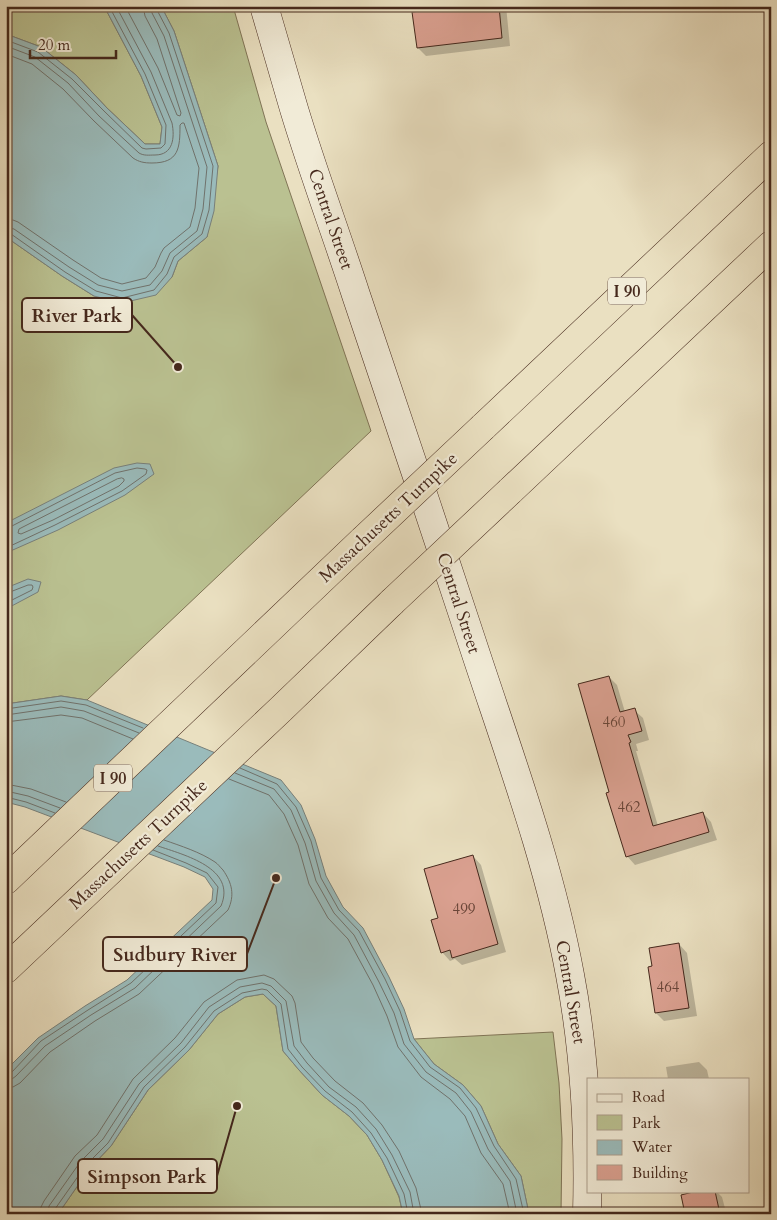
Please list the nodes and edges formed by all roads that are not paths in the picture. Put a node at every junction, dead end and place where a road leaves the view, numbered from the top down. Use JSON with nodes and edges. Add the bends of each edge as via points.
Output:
{"nodes":[{"id":1,"x":264,"y":6,"type":"edge"},
{"id":2,"x":771,"y":155,"type":"edge"},
{"id":3,"x":771,"y":245,"type":"edge"},
{"id":4,"x":10,"y":876,"type":"edge"},
{"id":5,"x":6,"y":969,"type":"edge"},
{"id":6,"x":587,"y":1124,"type":"edge"},
{"id":7,"x":587,"y":1192,"type":"edge"},
{"id":8,"x":587,"y":1214,"type":"edge"}],
"edges":[{"from":1,"to":6,"type":"main road","name":"Central Street","via":[[295,113],[528,814],[570,974],[580,1036]]},
{"from":2,"to":4,"type":"highway","name":"Massachusetts Turnpike","number":"I 90","bridge":true},
{"from":3,"to":5,"type":"highway","name":"Massachusetts Turnpike","bridge":true},
{"from":7,"to":8,"type":"main road","name":"Central Street"}]}
